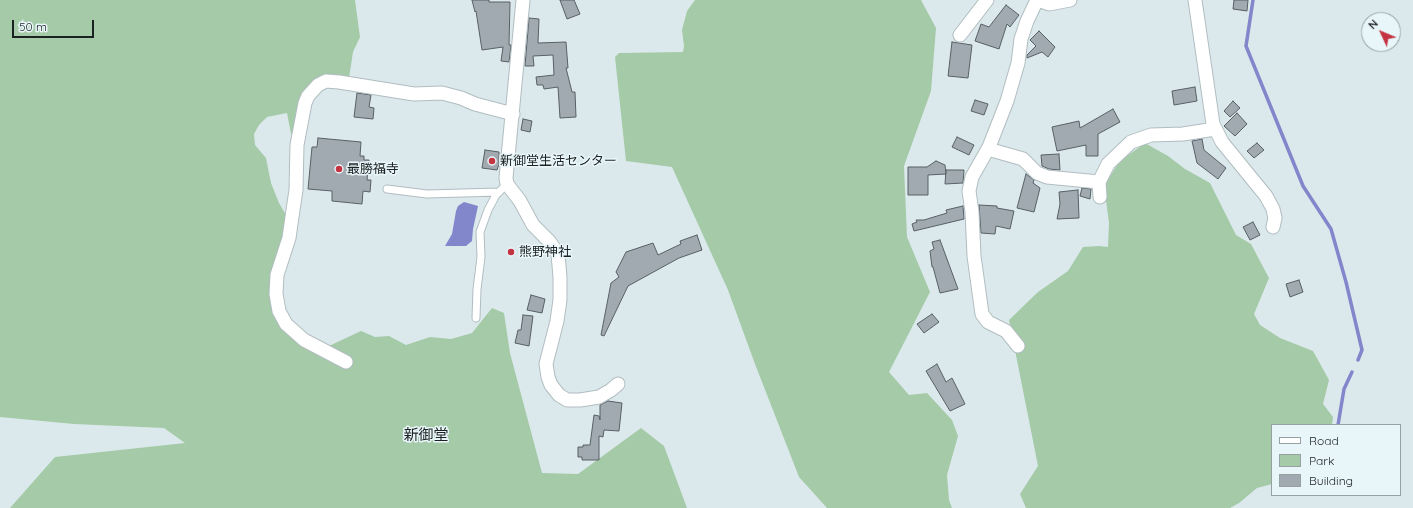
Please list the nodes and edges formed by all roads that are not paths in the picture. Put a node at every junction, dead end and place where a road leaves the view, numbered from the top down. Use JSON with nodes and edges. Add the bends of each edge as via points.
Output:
{"nodes":[{"id":1,"x":523,"y":0,"type":"edge"},
{"id":2,"x":987,"y":0,"type":"edge"},
{"id":3,"x":1038,"y":0,"type":"edge"},
{"id":4,"x":1070,"y":0,"type":"edge"},
{"id":5,"x":1195,"y":0,"type":"edge"},
{"id":6,"x":960,"y":35,"type":"dead end"},
{"id":7,"x":513,"y":114,"type":"junction"},
{"id":8,"x":1214,"y":129,"type":"junction"},
{"id":9,"x":988,"y":149,"type":"junction"},
{"id":10,"x":1099,"y":182,"type":"junction"},
{"id":11,"x":503,"y":188,"type":"junction"},
{"id":12,"x":387,"y":189,"type":"dead end"},
{"id":13,"x":1100,"y":197,"type":"dead end"},
{"id":14,"x":1273,"y":227,"type":"dead end"},
{"id":15,"x":476,"y":318,"type":"dead end"},
{"id":16,"x":1018,"y":346,"type":"dead end"},
{"id":17,"x":346,"y":362,"type":"dead end"},
{"id":18,"x":618,"y":384,"type":"dead end"}],
"edges":[{"from":1,"to":7,"type":"street"},
{"from":2,"to":6,"type":"street"},
{"from":3,"to":4,"type":"street","via":[[1049,4]]},
{"from":3,"to":9,"type":"street","via":[[1027,21],[1007,101]]},
{"from":5,"to":8,"type":"street"},
{"from":7,"to":11,"type":"street"},
{"from":7,"to":17,"type":"street","via":[[442,93],[414,94],[340,82],[318,85],[308,96],[297,145],[293,210],[277,275],[276,294],[279,311],[286,324],[304,340]]},
{"from":8,"to":10,"type":"street","via":[[1183,134],[1151,135],[1131,142],[1108,164]]},
{"from":8,"to":14,"type":"street","via":[[1266,196],[1273,209]]},
{"from":9,"to":10,"type":"street","via":[[1023,159],[1037,173],[1047,177]]},
{"from":9,"to":16,"type":"street","via":[[972,177],[969,191],[980,306],[988,322],[1006,331]]},
{"from":10,"to":13,"type":"street"},
{"from":11,"to":12,"type":"lane","via":[[427,194]]},
{"from":11,"to":15,"type":"lane","via":[[488,210],[480,232],[481,257]]},
{"from":11,"to":18,"type":"street","via":[[520,201],[533,224],[558,254],[560,300],[546,364],[551,385],[567,400],[580,400],[599,397]]}]}
